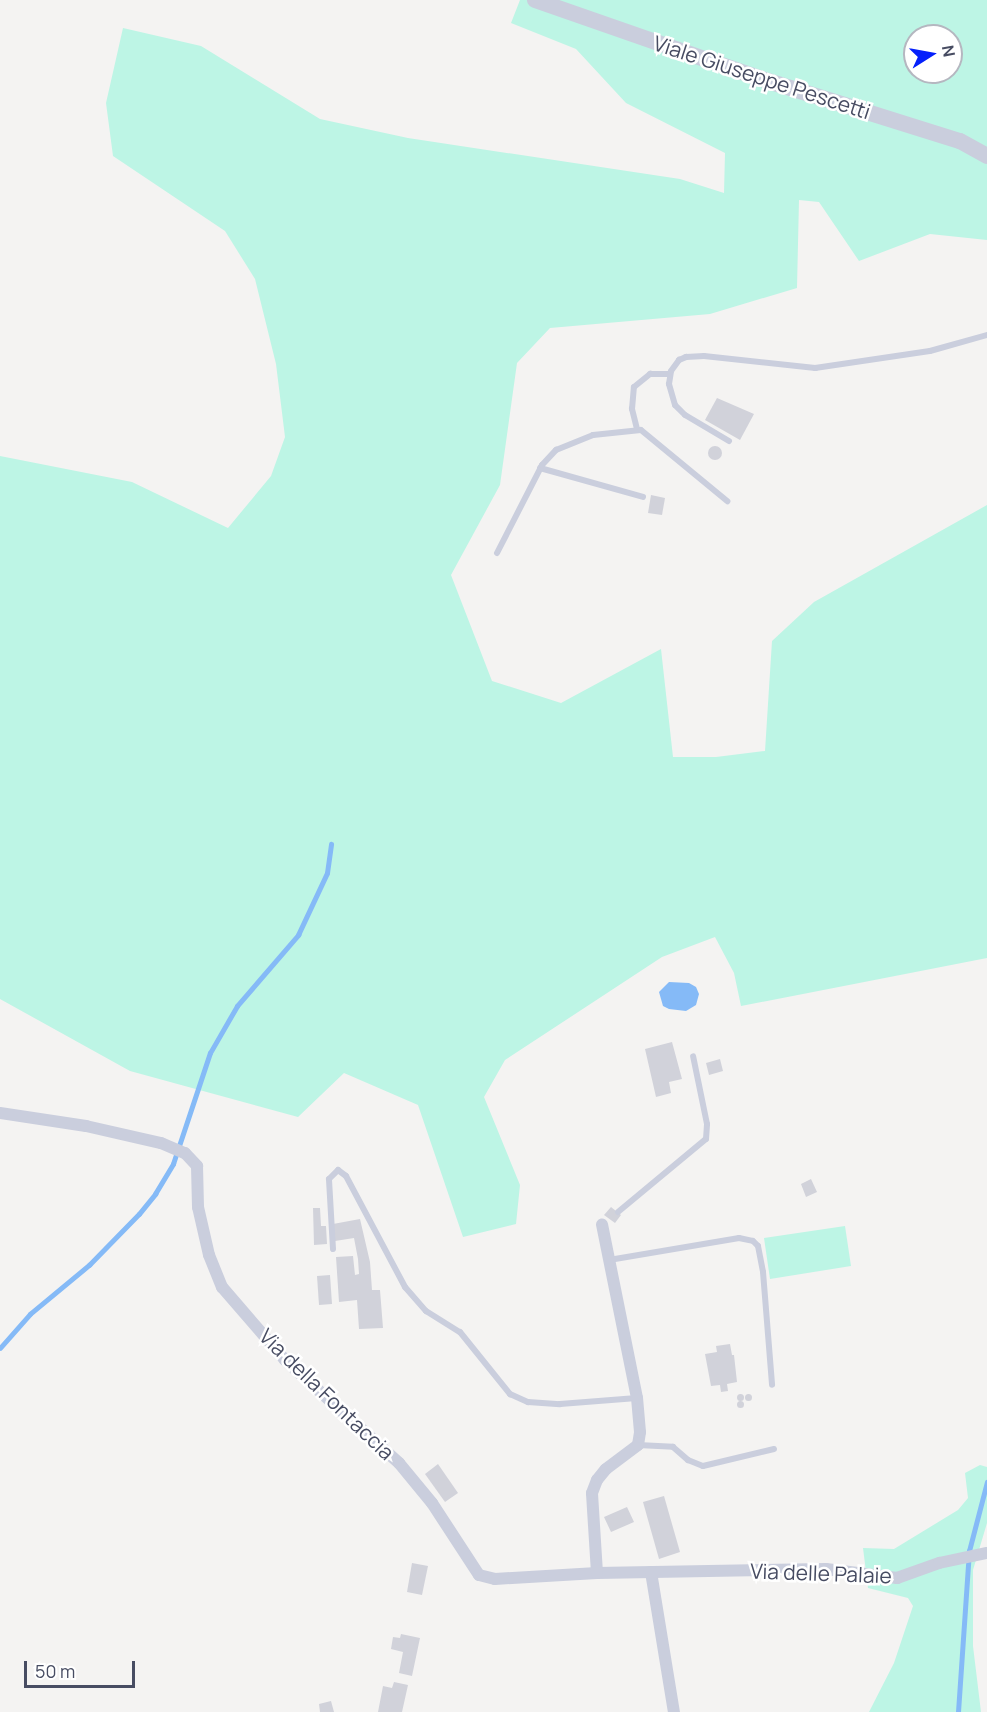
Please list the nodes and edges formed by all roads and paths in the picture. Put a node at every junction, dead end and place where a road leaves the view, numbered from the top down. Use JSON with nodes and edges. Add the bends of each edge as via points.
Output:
{"nodes":[{"id":1,"x":535,"y":0,"type":"edge"},
{"id":2,"x":987,"y":156,"type":"edge"},
{"id":3,"x":987,"y":335,"type":"edge"},
{"id":4,"x":670,"y":374,"type":"junction"},
{"id":5,"x":637,"y":429,"type":"junction"},
{"id":6,"x":729,"y":441,"type":"dead end"},
{"id":7,"x":540,"y":468,"type":"junction"},
{"id":8,"x":643,"y":497,"type":"dead end"},
{"id":9,"x":727,"y":501,"type":"dead end"},
{"id":10,"x":497,"y":553,"type":"dead end"},
{"id":11,"x":693,"y":1056,"type":"dead end"},
{"id":12,"x":0,"y":1113,"type":"edge"},
{"id":13,"x":618,"y":1212,"type":"dead end"},
{"id":14,"x":605,"y":1222,"type":"dead end"},
{"id":15,"x":333,"y":1249,"type":"dead end"},
{"id":16,"x":609,"y":1260,"type":"junction"},
{"id":17,"x":772,"y":1384,"type":"dead end"},
{"id":18,"x":637,"y":1398,"type":"junction"},
{"id":19,"x":638,"y":1445,"type":"junction"},
{"id":20,"x":774,"y":1449,"type":"dead end"},
{"id":21,"x":983,"y":1553,"type":"edge"},
{"id":22,"x":651,"y":1572,"type":"junction"},
{"id":23,"x":597,"y":1573,"type":"junction"},
{"id":24,"x":674,"y":1712,"type":"edge"}],
"edges":[{"from":1,"to":2,"type":"street","name":"Viale Giuseppe Pescetti","via":[[778,84],[960,141]]},
{"from":3,"to":4,"type":"lane","via":[[930,351],[815,368],[694,356],[679,360]]},
{"from":4,"to":5,"type":"lane","via":[[650,374],[634,387],[632,409]]},
{"from":4,"to":6,"type":"lane","via":[[672,398],[679,410]]},
{"from":5,"to":7,"type":"lane","via":[[572,442],[556,450]]},
{"from":5,"to":9,"type":"lane"},
{"from":7,"to":8,"type":"lane"},
{"from":7,"to":10,"type":"lane"},
{"from":11,"to":13,"type":"lane","via":[[707,1124],[706,1139]]},
{"from":12,"to":23,"type":"street","name":"Via della Fontaccia","via":[[86,1126],[185,1153],[197,1166],[198,1207],[209,1255],[222,1287],[285,1360],[399,1464],[432,1503],[479,1575],[495,1579]]},
{"from":14,"to":16,"type":"street"},
{"from":15,"to":18,"type":"lane","via":[[328,1179],[338,1170],[346,1176],[405,1287],[426,1311],[460,1332],[510,1394],[528,1402],[560,1404]]},
{"from":16,"to":17,"type":"lane","via":[[739,1238],[753,1240],[763,1272]]},
{"from":16,"to":18,"type":"street"},
{"from":18,"to":19,"type":"street"},
{"from":19,"to":20,"type":"lane","via":[[673,1447],[688,1461],[704,1466]]},
{"from":19,"to":23,"type":"street","via":[[606,1469],[592,1493]]},
{"from":21,"to":22,"type":"street","name":"Via delle Palaie","via":[[897,1578],[826,1569]]},
{"from":22,"to":23,"type":"street","name":"Via della Fontaccia"},
{"from":22,"to":24,"type":"street"}]}
